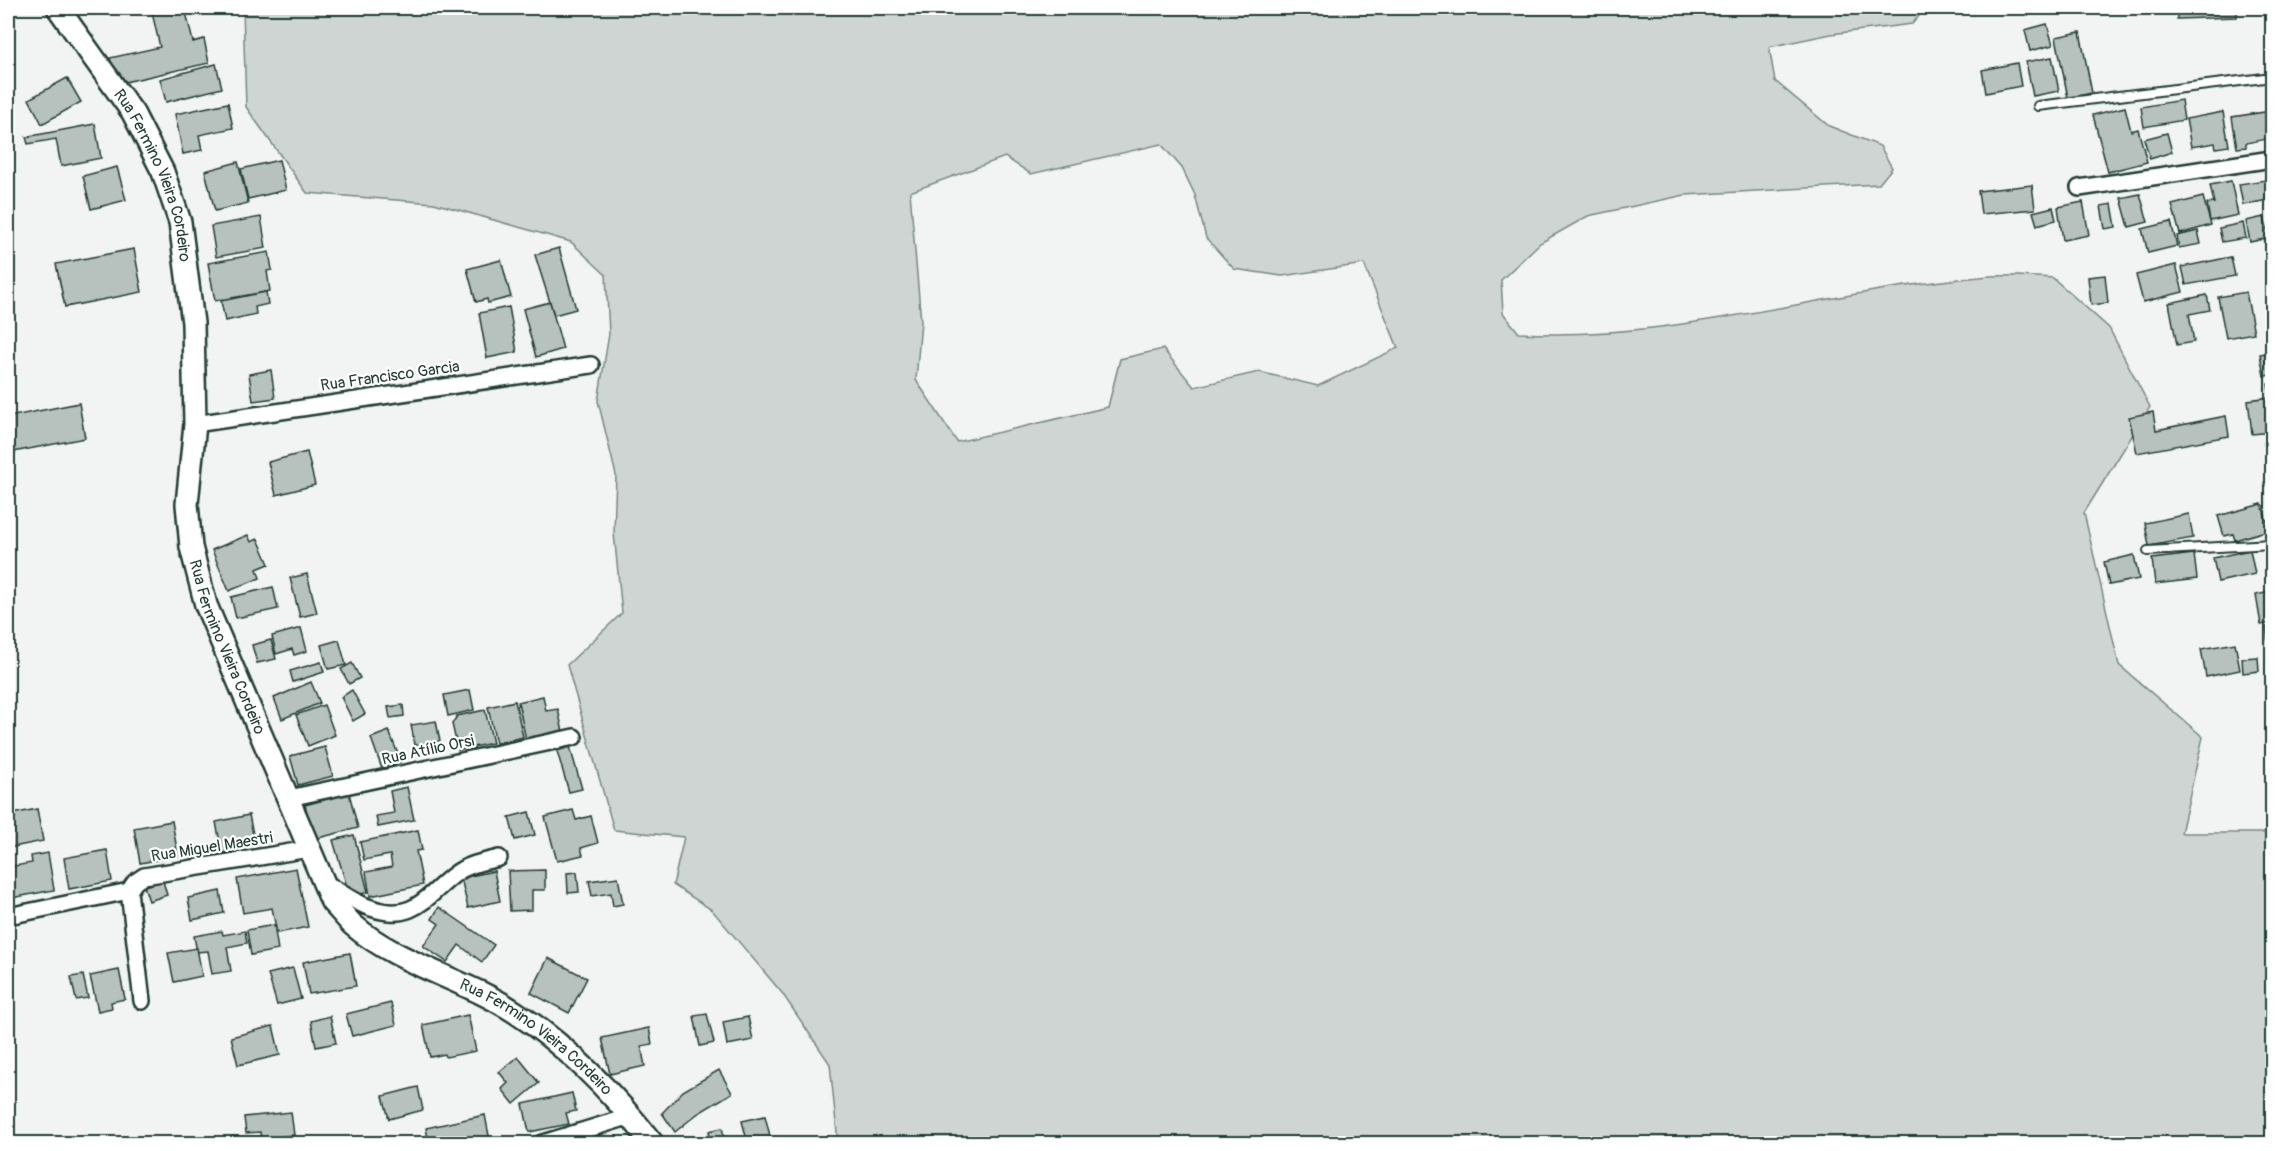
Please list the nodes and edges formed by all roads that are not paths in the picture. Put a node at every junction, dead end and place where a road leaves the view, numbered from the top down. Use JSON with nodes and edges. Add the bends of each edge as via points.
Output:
{"nodes":[{"id":1,"x":58,"y":8,"type":"edge"},
{"id":2,"x":2272,"y":77,"type":"edge"},
{"id":3,"x":2038,"y":106,"type":"dead end"},
{"id":4,"x":2272,"y":159,"type":"edge"},
{"id":5,"x":2079,"y":188,"type":"dead end"},
{"id":6,"x":591,"y":365,"type":"dead end"},
{"id":7,"x":195,"y":424,"type":"junction"},
{"id":8,"x":2272,"y":544,"type":"edge"},
{"id":9,"x":2148,"y":552,"type":"dead end"},
{"id":10,"x":574,"y":737,"type":"dead end"},
{"id":11,"x":289,"y":798,"type":"junction"},
{"id":12,"x":309,"y":849,"type":"junction"},
{"id":13,"x":499,"y":858,"type":"dead end"},
{"id":14,"x":323,"y":882,"type":"junction"},
{"id":15,"x":129,"y":891,"type":"junction"},
{"id":16,"x":13,"y":915,"type":"dead end"},
{"id":17,"x":142,"y":1001,"type":"dead end"},
{"id":18,"x":632,"y":1116,"type":"junction"},
{"id":19,"x":540,"y":1143,"type":"edge"},
{"id":20,"x":653,"y":1143,"type":"edge"}],
"edges":[{"from":1,"to":7,"type":"street","name":"Rua Fermino Vieira Cordeiro","via":[[133,113],[164,172],[180,222],[193,323]]},
{"from":2,"to":3,"type":"lane"},
{"from":4,"to":5,"type":"street"},
{"from":6,"to":7,"type":"street","name":"Rua Francisco Garcia"},
{"from":7,"to":11,"type":"street","name":"Rua Fermino Vieira Cordeiro","via":[[187,504],[191,546],[206,605]]},
{"from":8,"to":9,"type":"lane"},
{"from":10,"to":11,"type":"street","name":"Rua Atílio Orsi"},
{"from":11,"to":12,"type":"street","name":"Rua Fermino Vieira Cordeiro"},
{"from":12,"to":14,"type":"street","name":"Rua Fermino Vieira Cordeiro"},
{"from":12,"to":15,"type":"street","name":"Rua Miguel Maestri","via":[[144,876]]},
{"from":13,"to":14,"type":"street","via":[[456,873],[427,901],[399,912],[371,908]]},
{"from":14,"to":18,"type":"street","name":"Rua Fermino Vieira Cordeiro","via":[[332,902],[354,926],[384,946],[513,1011],[598,1079]]},
{"from":15,"to":16,"type":"street"},
{"from":15,"to":17,"type":"street"},
{"from":18,"to":19,"type":"street"},
{"from":18,"to":20,"type":"street","name":"Rua Fermino Vieira Cordeiro"}]}
